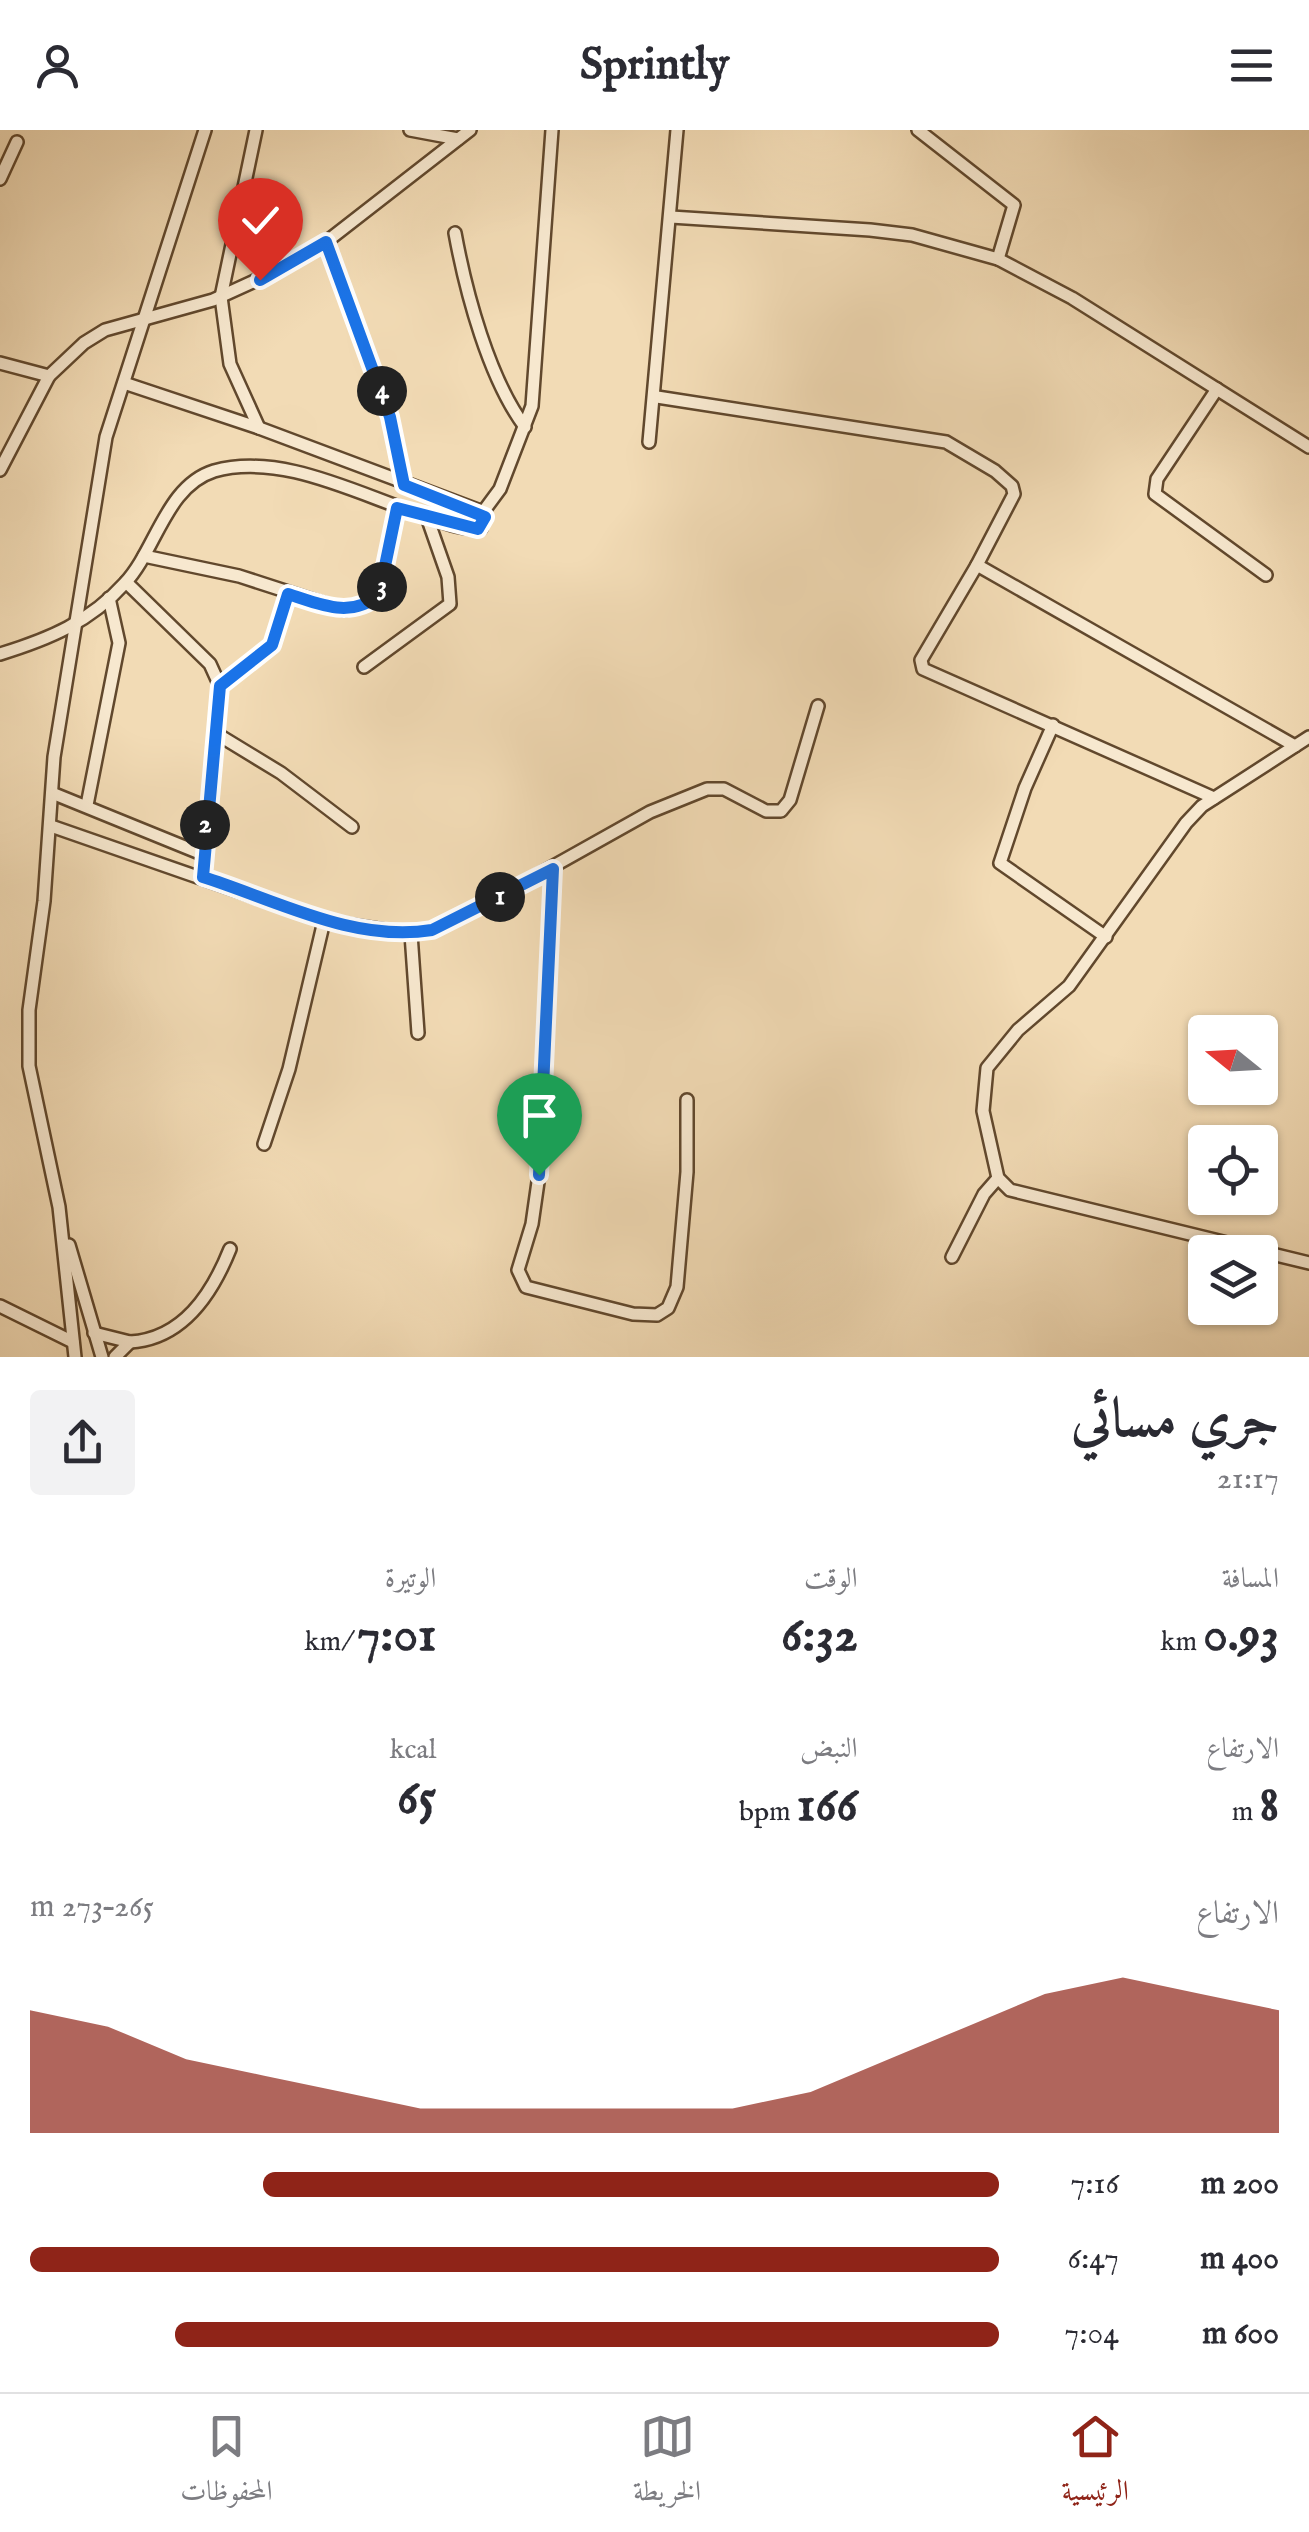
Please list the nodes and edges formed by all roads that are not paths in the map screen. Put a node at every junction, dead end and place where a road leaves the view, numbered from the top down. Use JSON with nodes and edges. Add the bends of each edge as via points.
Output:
{"nodes":[{"id":1,"x":205,"y":130,"type":"edge"},
{"id":2,"x":256,"y":130,"type":"edge"},
{"id":3,"x":410,"y":130,"type":"edge"},
{"id":4,"x":470,"y":130,"type":"edge"},
{"id":5,"x":552,"y":130,"type":"edge"},
{"id":6,"x":676,"y":130,"type":"edge"},
{"id":7,"x":918,"y":130,"type":"edge"},
{"id":8,"x":458,"y":139,"type":"junction"},
{"id":9,"x":17,"y":142,"type":"dead end"},
{"id":10,"x":0,"y":179,"type":"edge"},
{"id":11,"x":671,"y":217,"type":"junction"},
{"id":12,"x":455,"y":233,"type":"dead end"},
{"id":13,"x":326,"y":242,"type":"junction"},
{"id":14,"x":998,"y":259,"type":"junction"},
{"id":15,"x":221,"y":297,"type":"junction"},
{"id":16,"x":144,"y":321,"type":"junction"},
{"id":17,"x":0,"y":362,"type":"edge"},
{"id":18,"x":49,"y":376,"type":"junction"},
{"id":19,"x":124,"y":383,"type":"junction"},
{"id":20,"x":1217,"y":389,"type":"junction"},
{"id":21,"x":656,"y":397,"type":"junction"},
{"id":22,"x":526,"y":427,"type":"junction"},
{"id":23,"x":259,"y":428,"type":"junction"},
{"id":24,"x":649,"y":442,"type":"dead end"},
{"id":25,"x":1309,"y":447,"type":"edge"},
{"id":26,"x":0,"y":470,"type":"edge"},
{"id":27,"x":404,"y":485,"type":"junction"},
{"id":28,"x":397,"y":508,"type":"junction"},
{"id":29,"x":482,"y":512,"type":"junction"},
{"id":30,"x":427,"y":517,"type":"junction"},
{"id":31,"x":144,"y":556,"type":"junction"},
{"id":32,"x":977,"y":565,"type":"junction"},
{"id":33,"x":1266,"y":575,"type":"dead end"},
{"id":34,"x":126,"y":582,"type":"junction"},
{"id":35,"x":288,"y":594,"type":"junction"},
{"id":36,"x":109,"y":598,"type":"junction"},
{"id":37,"x":72,"y":630,"type":"junction"},
{"id":38,"x":0,"y":654,"type":"edge"},
{"id":39,"x":364,"y":667,"type":"dead end"},
{"id":40,"x":220,"y":686,"type":"junction"},
{"id":41,"x":818,"y":706,"type":"dead end"},
{"id":42,"x":1053,"y":725,"type":"junction"},
{"id":43,"x":217,"y":734,"type":"junction"},
{"id":44,"x":1309,"y":737,"type":"edge"},
{"id":45,"x":1295,"y":746,"type":"junction"},
{"id":46,"x":52,"y":793,"type":"junction"},
{"id":47,"x":1214,"y":798,"type":"junction"},
{"id":48,"x":88,"y":806,"type":"junction"},
{"id":49,"x":51,"y":826,"type":"junction"},
{"id":50,"x":352,"y":827,"type":"dead end"},
{"id":51,"x":202,"y":854,"type":"junction"},
{"id":52,"x":553,"y":869,"type":"junction"},
{"id":53,"x":203,"y":877,"type":"junction"},
{"id":54,"x":324,"y":920,"type":"junction"},
{"id":55,"x":411,"y":934,"type":"junction"},
{"id":56,"x":1106,"y":937,"type":"junction"},
{"id":57,"x":418,"y":1033,"type":"dead end"},
{"id":58,"x":687,"y":1100,"type":"dead end"},
{"id":59,"x":264,"y":1144,"type":"dead end"},
{"id":60,"x":998,"y":1178,"type":"junction"},
{"id":61,"x":59,"y":1207,"type":"junction"},
{"id":62,"x":230,"y":1249,"type":"dead end"},
{"id":63,"x":952,"y":1258,"type":"dead end"},
{"id":64,"x":1309,"y":1263,"type":"edge"},
{"id":65,"x":0,"y":1306,"type":"edge"},
{"id":66,"x":94,"y":1333,"type":"junction"},
{"id":67,"x":74,"y":1342,"type":"junction"},
{"id":68,"x":130,"y":1342,"type":"junction"},
{"id":69,"x":75,"y":1357,"type":"edge"},
{"id":70,"x":102,"y":1357,"type":"edge"},
{"id":71,"x":115,"y":1357,"type":"edge"}],
"edges":[{"from":1,"to":16,"type":"street"},
{"from":2,"to":15,"type":"street"},
{"from":3,"to":8,"type":"street"},
{"from":4,"to":8,"type":"street"},
{"from":5,"to":22,"type":"street","via":[[541,318]]},
{"from":6,"to":11,"type":"street"},
{"from":7,"to":14,"type":"street","via":[[1014,205]]},
{"from":8,"to":13,"type":"street"},
{"from":9,"to":10,"type":"street"},
{"from":11,"to":14,"type":"street","via":[[884,232]]},
{"from":11,"to":21,"type":"street"},
{"from":12,"to":22,"type":"street","via":[[499,379]]},
{"from":13,"to":15,"type":"street"},
{"from":13,"to":27,"type":"street","via":[[394,429]]},
{"from":14,"to":20,"type":"street"},
{"from":15,"to":16,"type":"street"},
{"from":15,"to":23,"type":"street","via":[[230,364]]},
{"from":16,"to":18,"type":"street","via":[[94,336]]},
{"from":16,"to":19,"type":"street"},
{"from":17,"to":18,"type":"street"},
{"from":18,"to":26,"type":"street"},
{"from":19,"to":23,"type":"street"},
{"from":19,"to":37,"type":"street","via":[[106,437]]},
{"from":20,"to":25,"type":"street"},
{"from":20,"to":33,"type":"street","via":[[1157,479],[1155,494]]},
{"from":21,"to":24,"type":"street"},
{"from":21,"to":32,"type":"street","via":[[916,436],[965,452],[1006,480],[1014,494]]},
{"from":22,"to":29,"type":"street","via":[[500,489]]},
{"from":23,"to":27,"type":"street"},
{"from":27,"to":29,"type":"street"},
{"from":28,"to":30,"type":"street"},
{"from":28,"to":31,"type":"street","via":[[306,475],[234,467],[191,484]]},
{"from":28,"to":35,"type":"street","via":[[379,595],[369,604],[344,610]]},
{"from":29,"to":30,"type":"street","via":[[478,529]]},
{"from":30,"to":39,"type":"street","via":[[448,576],[450,604]]},
{"from":31,"to":34,"type":"street"},
{"from":31,"to":35,"type":"street"},
{"from":32,"to":42,"type":"street","via":[[921,666]]},
{"from":32,"to":45,"type":"street"},
{"from":34,"to":36,"type":"street"},
{"from":34,"to":40,"type":"street","via":[[210,664]]},
{"from":35,"to":40,"type":"street","via":[[272,645]]},
{"from":36,"to":37,"type":"street"},
{"from":36,"to":48,"type":"street","via":[[119,644]]},
{"from":37,"to":38,"type":"street"},
{"from":37,"to":46,"type":"street"},
{"from":40,"to":43,"type":"street"},
{"from":41,"to":52,"type":"street","via":[[781,811],[766,811],[724,789],[707,790],[650,812]]},
{"from":42,"to":47,"type":"street"},
{"from":42,"to":56,"type":"street","via":[[1000,864]]},
{"from":43,"to":50,"type":"street"},
{"from":43,"to":51,"type":"street"},
{"from":44,"to":45,"type":"street"},
{"from":45,"to":47,"type":"street"},
{"from":46,"to":48,"type":"street"},
{"from":46,"to":49,"type":"street"},
{"from":47,"to":56,"type":"street","via":[[1153,864]]},
{"from":48,"to":51,"type":"street"},
{"from":49,"to":53,"type":"street"},
{"from":49,"to":61,"type":"street","via":[[29,1010],[29,1066]]},
{"from":51,"to":53,"type":"street"},
{"from":52,"to":55,"type":"street","via":[[432,930]]},
{"from":52,"to":58,"type":"street","via":[[539,1175],[518,1270],[526,1286],[633,1314],[657,1315],[668,1308],[677,1287],[688,1172]]},
{"from":53,"to":54,"type":"street"},
{"from":54,"to":55,"type":"street"},
{"from":54,"to":59,"type":"street","via":[[290,1068]]},
{"from":55,"to":57,"type":"street"},
{"from":56,"to":60,"type":"street","via":[[1069,986],[987,1068],[982,1098]]},
{"from":60,"to":63,"type":"street"},
{"from":60,"to":64,"type":"street","via":[[1027,1197]]},
{"from":61,"to":66,"type":"street"},
{"from":61,"to":67,"type":"street"},
{"from":62,"to":68,"type":"street","via":[[192,1313],[164,1335]]},
{"from":65,"to":67,"type":"street"},
{"from":66,"to":68,"type":"street"},
{"from":66,"to":70,"type":"street"},
{"from":67,"to":69,"type":"street"},
{"from":68,"to":71,"type":"street"}]}
